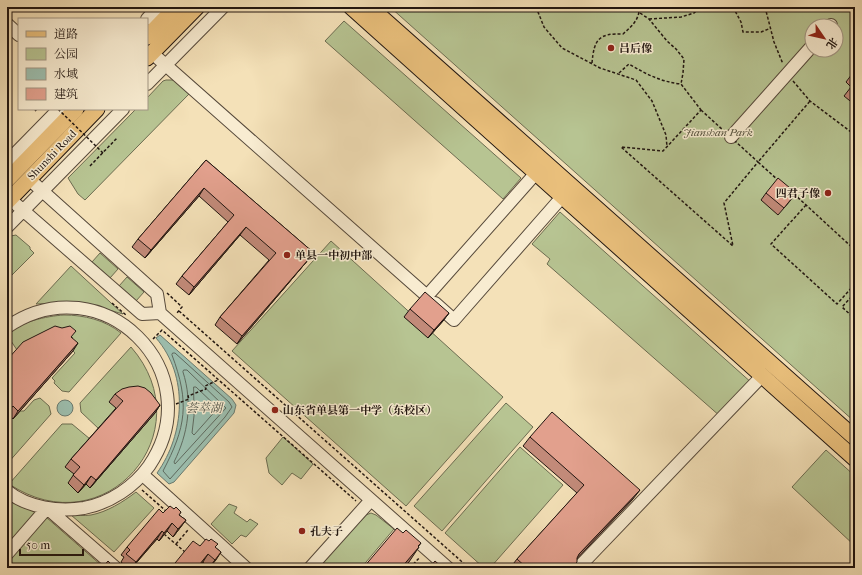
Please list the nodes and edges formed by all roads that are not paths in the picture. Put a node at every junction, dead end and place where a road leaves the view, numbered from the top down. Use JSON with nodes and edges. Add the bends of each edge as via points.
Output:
{"nodes":[{"id":1,"x":158,"y":7,"type":"edge"},
{"id":2,"x":176,"y":7,"type":"edge"},
{"id":3,"x":197,"y":7,"type":"edge"},
{"id":4,"x":223,"y":7,"type":"edge"},
{"id":5,"x":352,"y":7,"type":"edge"},
{"id":6,"x":370,"y":7,"type":"edge"},
{"id":7,"x":148,"y":18,"type":"edge"},
{"id":8,"x":7,"y":24,"type":"edge"},
{"id":9,"x":18,"y":34,"type":"edge"},
{"id":10,"x":148,"y":36,"type":"edge"},
{"id":11,"x":804,"y":55,"type":"edge"},
{"id":12,"x":149,"y":56,"type":"edge"},
{"id":13,"x":148,"y":83,"type":"edge"},
{"id":14,"x":57,"y":110,"type":"edge"},
{"id":15,"x":75,"y":110,"type":"edge"},
{"id":16,"x":96,"y":110,"type":"edge"},
{"id":17,"x":122,"y":110,"type":"edge"},
{"id":18,"x":730,"y":136,"type":"road end"},
{"id":19,"x":9,"y":169,"type":"edge"},
{"id":20,"x":536,"y":173,"type":"junction"},
{"id":21,"x":29,"y":179,"type":"junction"},
{"id":22,"x":562,"y":198,"type":"junction"},
{"id":23,"x":8,"y":200,"type":"edge"},
{"id":24,"x":23,"y":211,"type":"junction"},
{"id":25,"x":7,"y":227,"type":"edge"},
{"id":26,"x":423,"y":292,"type":"junction"},
{"id":27,"x":160,"y":313,"type":"junction"},
{"id":28,"x":7,"y":327,"type":"edge"},
{"id":29,"x":762,"y":376,"type":"junction"},
{"id":30,"x":855,"y":438,"type":"edge"},
{"id":31,"x":855,"y":459,"type":"edge"},
{"id":32,"x":143,"y":474,"type":"junction"},
{"id":33,"x":7,"y":491,"type":"edge"},
{"id":34,"x":371,"y":500,"type":"junction"},
{"id":35,"x":47,"y":508,"type":"junction"},
{"id":36,"x":7,"y":554,"type":"edge"},
{"id":37,"x":250,"y":566,"type":"edge"},
{"id":38,"x":116,"y":568,"type":"edge"},
{"id":39,"x":310,"y":568,"type":"edge"},
{"id":40,"x":448,"y":568,"type":"edge"},
{"id":41,"x":578,"y":568,"type":"edge"}],
"edges":[{"from":1,"to":7,"type":"street"},
{"from":2,"to":10,"type":"main road"},
{"from":3,"to":12,"type":"main road"},
{"from":4,"to":13,"type":"street"},
{"from":5,"to":20,"type":"main road"},
{"from":6,"to":30,"type":"main road"},
{"from":8,"to":9,"type":"street"},
{"from":11,"to":18,"type":"street"},
{"from":12,"to":26,"type":"street"},
{"from":14,"to":19,"type":"street"},
{"from":15,"to":19,"type":"main road","name":"Shunshi Road"},
{"from":16,"to":21,"type":"main road","name":"Shunshi Road"},
{"from":17,"to":24,"type":"street"},
{"from":20,"to":22,"type":"main road"},
{"from":20,"to":26,"type":"street","via":[[427,296]]},
{"from":21,"to":23,"type":"main road","name":"Shunshi Road"},
{"from":21,"to":27,"type":"street","via":[[157,294]]},
{"from":22,"to":26,"type":"street","via":[[454,320]]},
{"from":22,"to":29,"type":"main road"},
{"from":23,"to":24,"type":"street"},
{"from":24,"to":25,"type":"street"},
{"from":24,"to":27,"type":"street","via":[[142,314]]},
{"from":27,"to":34,"type":"street"},
{"from":28,"to":32,"type":"street","via":[[20,318],[42,310],[65,307],[88,309],[110,316],[130,329],[146,345],[158,365],[165,387],[167,410],[164,433],[156,455]]},
{"from":29,"to":31,"type":"main road"},
{"from":29,"to":41,"type":"street"},
{"from":32,"to":35,"type":"street","via":[[117,496],[92,506],[72,510]]},
{"from":32,"to":37,"type":"street"},
{"from":33,"to":35,"type":"street","via":[[30,503]]},
{"from":34,"to":39,"type":"street"},
{"from":34,"to":40,"type":"street"},
{"from":35,"to":36,"type":"street"},
{"from":35,"to":38,"type":"street"}]}
